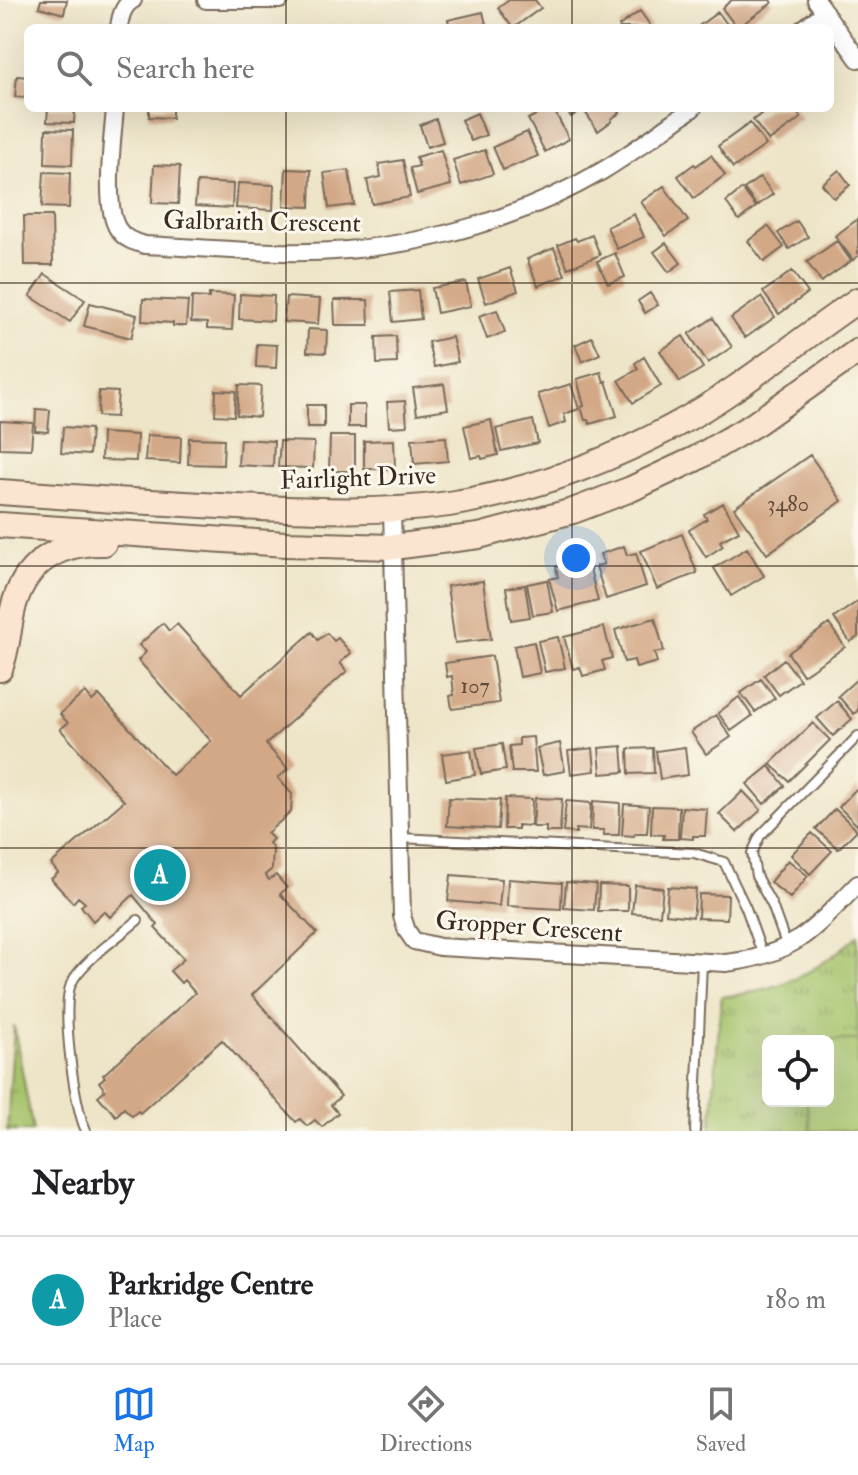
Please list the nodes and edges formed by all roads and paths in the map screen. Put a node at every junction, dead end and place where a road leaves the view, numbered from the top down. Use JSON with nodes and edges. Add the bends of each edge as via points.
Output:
{"nodes":[{"id":1,"x":133,"y":0,"type":"edge"},
{"id":2,"x":206,"y":0,"type":"edge"},
{"id":3,"x":280,"y":0,"type":"edge"},
{"id":4,"x":820,"y":6,"type":"edge"},
{"id":5,"x":120,"y":24,"type":"edge"},
{"id":6,"x":807,"y":24,"type":"edge"},
{"id":7,"x":833,"y":24,"type":"edge"},
{"id":8,"x":834,"y":26,"type":"edge"},
{"id":9,"x":858,"y":59,"type":"edge"},
{"id":10,"x":115,"y":112,"type":"edge"},
{"id":11,"x":687,"y":112,"type":"edge"},
{"id":12,"x":858,"y":300,"type":"edge"},
{"id":13,"x":858,"y":351,"type":"edge"},
{"id":14,"x":2,"y":492,"type":"edge"},
{"id":15,"x":392,"y":509,"type":"junction"},
{"id":16,"x":0,"y":532,"type":"edge"},
{"id":17,"x":160,"y":536,"type":"junction"},
{"id":18,"x":393,"y":547,"type":"junction"},
{"id":19,"x":0,"y":669,"type":"edge"},
{"id":20,"x":858,"y":736,"type":"edge"},
{"id":21,"x":401,"y":838,"type":"junction"},
{"id":22,"x":858,"y":884,"type":"edge"},
{"id":23,"x":138,"y":920,"type":"dead end"},
{"id":24,"x":787,"y":947,"type":"junction"},
{"id":25,"x":764,"y":956,"type":"junction"},
{"id":26,"x":702,"y":961,"type":"junction"},
{"id":27,"x":86,"y":1131,"type":"edge"},
{"id":28,"x":695,"y":1131,"type":"edge"}],
"edges":[{"from":1,"to":5,"type":"street"},
{"from":2,"to":3,"type":"street"},
{"from":4,"to":6,"type":"street"},
{"from":4,"to":7,"type":"street"},
{"from":8,"to":9,"type":"street"},
{"from":10,"to":11,"type":"street","name":"Galbraith Crescent","via":[[110,203],[119,232],[130,240],[145,245],[316,251],[413,241],[502,216],[600,172]]},
{"from":12,"to":15,"type":"main road","name":"Fairlight Drive","via":[[717,400],[627,449],[513,489]]},
{"from":13,"to":18,"type":"main road","via":[[744,431],[631,489],[500,531]]},
{"from":14,"to":15,"type":"main road","name":"Fairlight Drive","via":[[256,508]]},
{"from":14,"to":16,"type":"main road"},
{"from":15,"to":18,"type":"street","name":"Gropper Crescent"},
{"from":16,"to":17,"type":"main road"},
{"from":17,"to":18,"type":"main road"},
{"from":17,"to":19,"type":"main road","via":[[121,544],[79,544],[40,562],[18,592]]},
{"from":18,"to":21,"type":"street","name":"Gropper Crescent"},
{"from":20,"to":24,"type":"lane","via":[[760,836],[752,853],[756,876]]},
{"from":21,"to":25,"type":"lane","via":[[694,853],[724,862]]},
{"from":21,"to":26,"type":"street","name":"Gropper Crescent","via":[[402,916],[414,941],[440,947]]},
{"from":22,"to":24,"type":"street","name":"Gropper Crescent","via":[[813,930]]},
{"from":23,"to":27,"type":"lane","via":[[87,962],[70,985],[71,1058]]},
{"from":24,"to":25,"type":"street","name":"Gropper Crescent"},
{"from":25,"to":26,"type":"street","name":"Gropper Crescent"},
{"from":26,"to":28,"type":"lane"}]}
